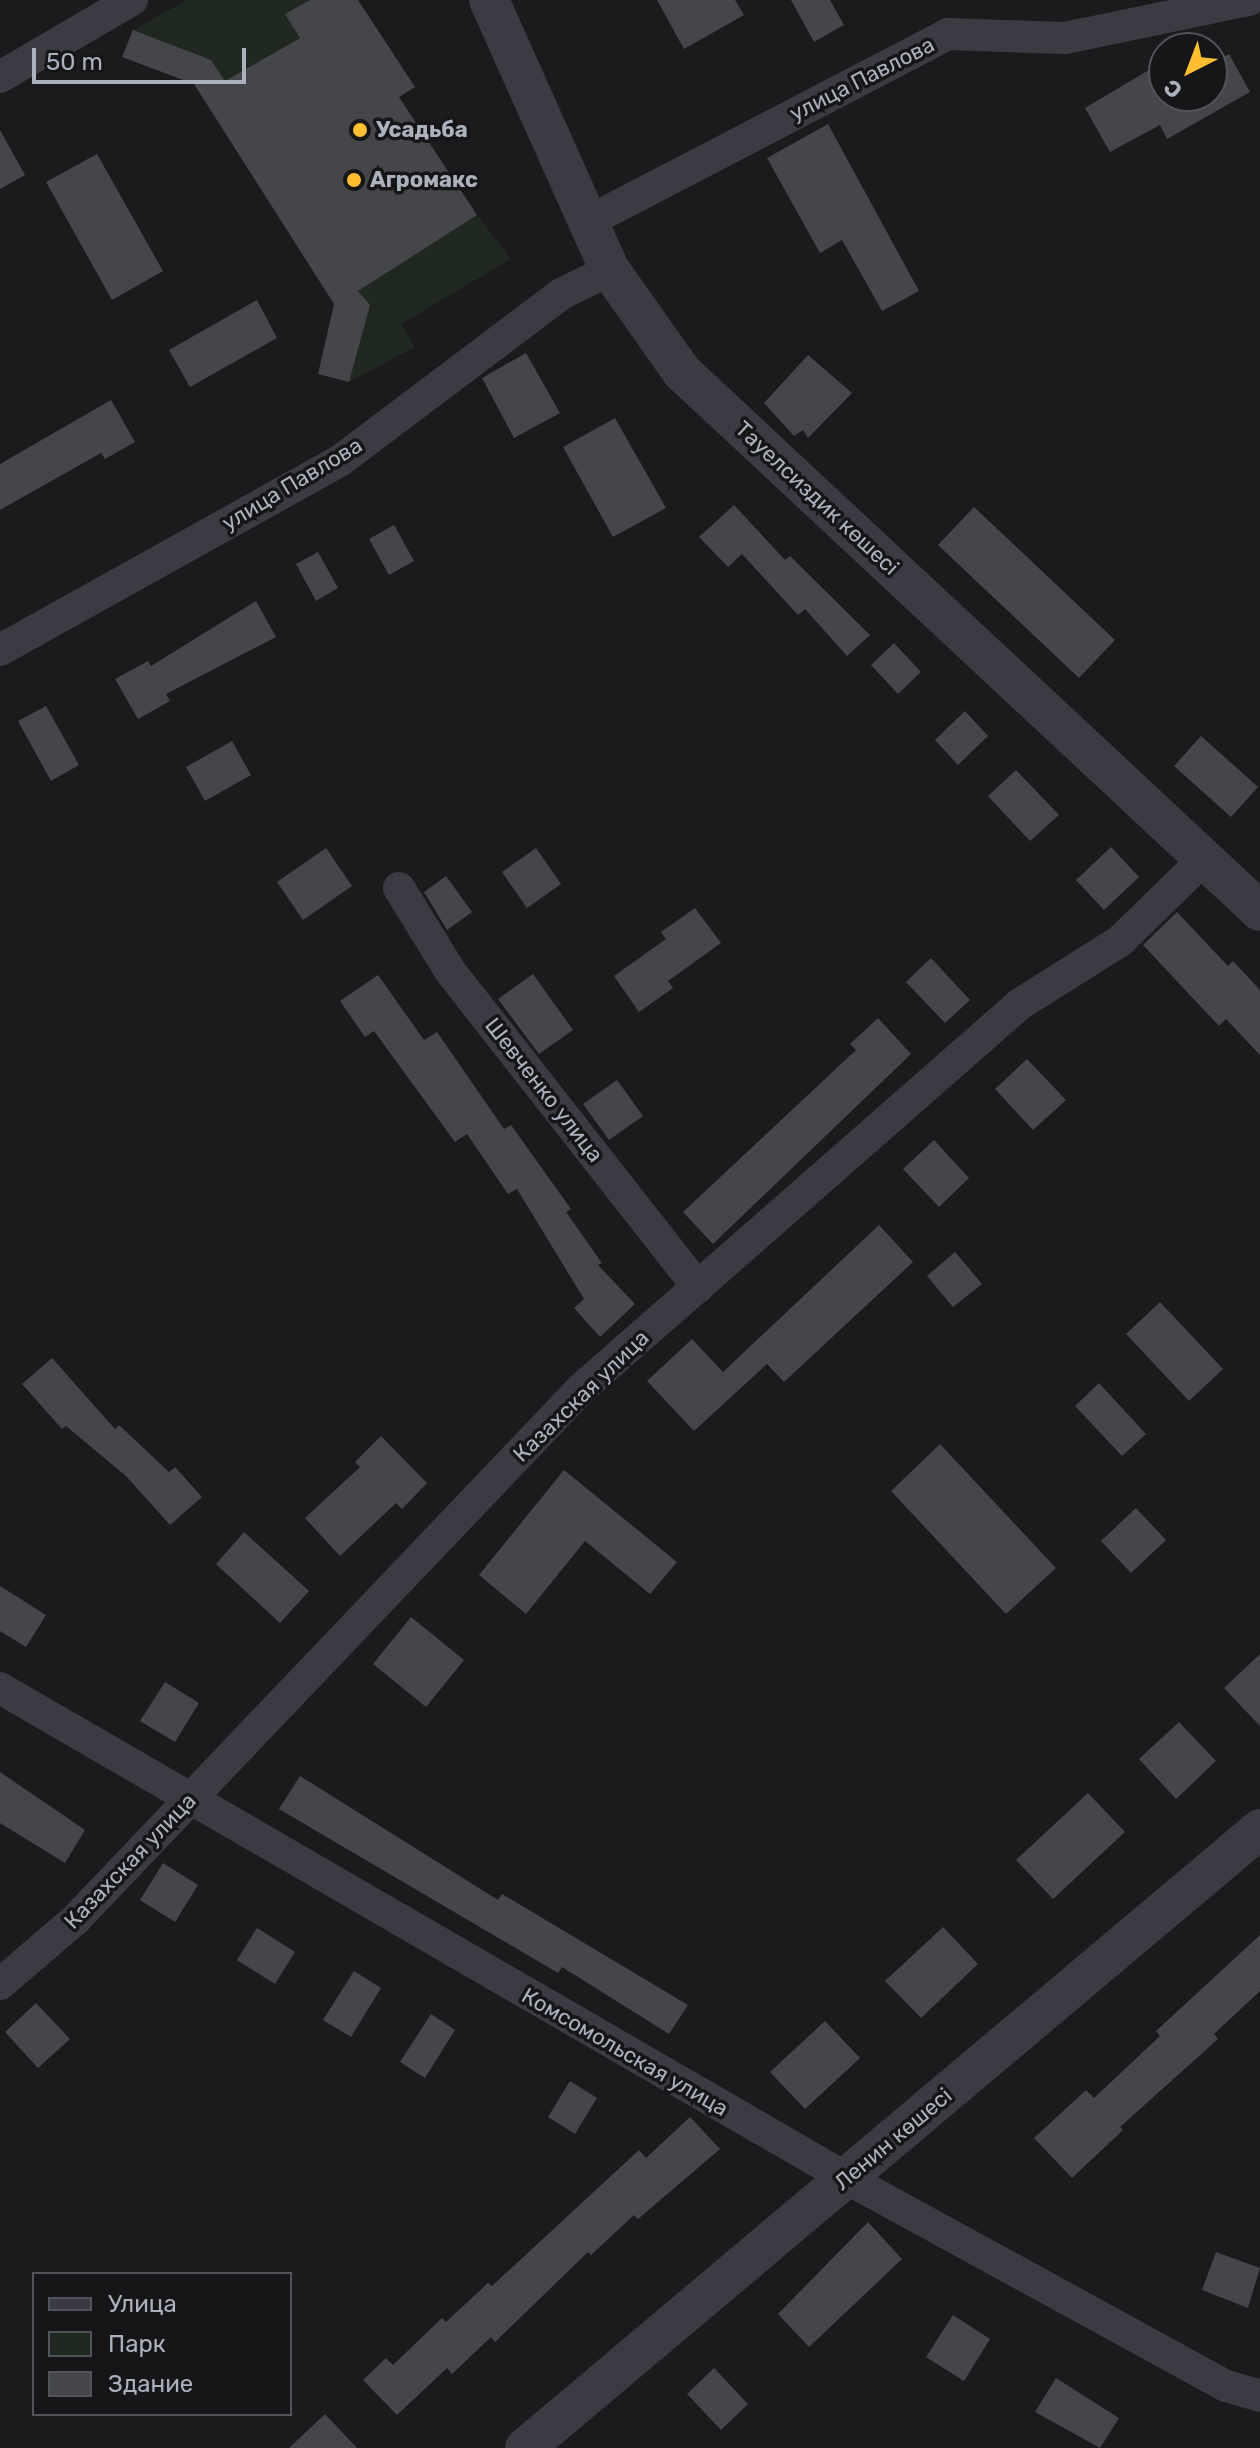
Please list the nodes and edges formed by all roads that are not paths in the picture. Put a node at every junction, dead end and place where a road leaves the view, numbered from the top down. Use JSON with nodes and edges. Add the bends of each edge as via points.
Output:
{"nodes":[{"id":1,"x":132,"y":0,"type":"edge"},
{"id":2,"x":489,"y":0,"type":"edge"},
{"id":3,"x":1249,"y":0,"type":"edge"},
{"id":4,"x":0,"y":77,"type":"edge"},
{"id":5,"x":591,"y":220,"type":"junction"},
{"id":6,"x":610,"y":270,"type":"junction"},
{"id":7,"x":0,"y":650,"type":"edge"},
{"id":8,"x":1206,"y":857,"type":"junction"},
{"id":9,"x":399,"y":888,"type":"dead end"},
{"id":10,"x":1260,"y":911,"type":"edge"},
{"id":11,"x":698,"y":1287,"type":"junction"},
{"id":12,"x":0,"y":1688,"type":"edge"},
{"id":13,"x":188,"y":1801,"type":"junction"},
{"id":14,"x":1260,"y":1829,"type":"edge"},
{"id":15,"x":0,"y":1984,"type":"edge"},
{"id":16,"x":846,"y":2178,"type":"junction"},
{"id":17,"x":1260,"y":2396,"type":"edge"},
{"id":18,"x":525,"y":2448,"type":"edge"}],
"edges":[{"from":1,"to":4,"type":"street"},
{"from":2,"to":5,"type":"street","name":"Тауелсиздик көшесі"},
{"from":3,"to":5,"type":"street","name":"улица Павлова","via":[[1065,38],[948,34]]},
{"from":5,"to":6,"type":"street","name":"Тауелсиздик көшесі"},
{"from":6,"to":7,"type":"street","name":"улица Павлова","via":[[561,294],[341,460]]},
{"from":6,"to":8,"type":"street","name":"Тауелсиздик көшесі","via":[[682,372]]},
{"from":8,"to":10,"type":"street","name":"Тауелсиздик көшесі"},
{"from":8,"to":11,"type":"street","name":"Казахская улица","via":[[1120,941],[1020,1004]]},
{"from":9,"to":11,"type":"street","name":"Шевченко улица","via":[[450,971]]},
{"from":11,"to":13,"type":"street","name":"Казахская улица","via":[[582,1388]]},
{"from":12,"to":13,"type":"street","name":"Комсомольская улица"},
{"from":13,"to":15,"type":"street","name":"Казахская улица","via":[[75,1920]]},
{"from":13,"to":16,"type":"street","name":"Комсомольская улица"},
{"from":14,"to":16,"type":"street","name":"Ленин көшесі"},
{"from":16,"to":17,"type":"street","name":"Комсомольская улица","via":[[1226,2386]]},
{"from":16,"to":18,"type":"street","name":"Ленин көшесі"}]}
